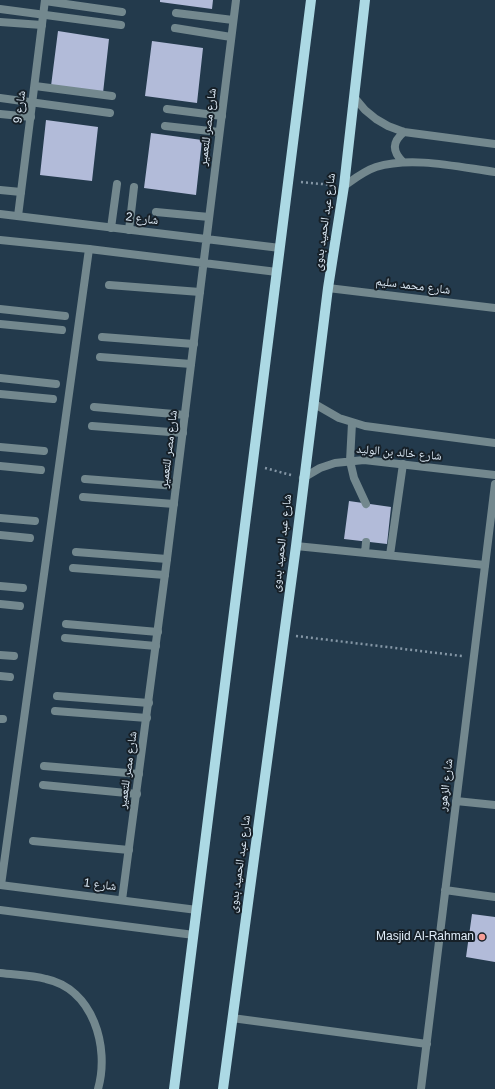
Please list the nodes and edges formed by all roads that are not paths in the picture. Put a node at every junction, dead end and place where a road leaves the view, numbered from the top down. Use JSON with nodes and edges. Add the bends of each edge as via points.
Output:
{"nodes":[{"id":1,"x":236,"y":0,"type":"edge"},
{"id":2,"x":311,"y":0,"type":"edge"},
{"id":3,"x":365,"y":0,"type":"edge"},
{"id":4,"x":45,"y":1,"type":"edge"},
{"id":5,"x":0,"y":9,"type":"edge"},
{"id":6,"x":122,"y":12,"type":"dead end"},
{"id":7,"x":176,"y":13,"type":"dead end"},
{"id":8,"x":44,"y":14,"type":"junction"},
{"id":9,"x":233,"y":20,"type":"junction"},
{"id":10,"x":0,"y":22,"type":"edge"},
{"id":11,"x":121,"y":25,"type":"dead end"},
{"id":12,"x":42,"y":26,"type":"junction"},
{"id":13,"x":175,"y":28,"type":"dead end"},
{"id":14,"x":231,"y":37,"type":"junction"},
{"id":15,"x":35,"y":86,"type":"junction"},
{"id":16,"x":112,"y":96,"type":"dead end"},
{"id":17,"x":354,"y":97,"type":"junction"},
{"id":18,"x":0,"y":98,"type":"edge"},
{"id":19,"x":33,"y":101,"type":"junction"},
{"id":20,"x":167,"y":109,"type":"dead end"},
{"id":21,"x":110,"y":113,"type":"dead end"},
{"id":22,"x":0,"y":114,"type":"edge"},
{"id":23,"x":222,"y":116,"type":"junction"},
{"id":24,"x":31,"y":117,"type":"junction"},
{"id":25,"x":165,"y":126,"type":"dead end"},
{"id":26,"x":219,"y":132,"type":"junction"},
{"id":27,"x":404,"y":132,"type":"junction"},
{"id":28,"x":495,"y":144,"type":"edge"},
{"id":29,"x":403,"y":162,"type":"junction"},
{"id":30,"x":495,"y":172,"type":"edge"},
{"id":31,"x":117,"y":184,"type":"dead end"},
{"id":32,"x":344,"y":186,"type":"junction"},
{"id":33,"x":134,"y":187,"type":"dead end"},
{"id":34,"x":0,"y":190,"type":"edge"},
{"id":35,"x":21,"y":192,"type":"junction"},
{"id":36,"x":156,"y":212,"type":"dead end"},
{"id":37,"x":0,"y":214,"type":"edge"},
{"id":38,"x":18,"y":216,"type":"junction"},
{"id":39,"x":209,"y":217,"type":"junction"},
{"id":40,"x":111,"y":228,"type":"junction"},
{"id":41,"x":129,"y":230,"type":"junction"},
{"id":42,"x":206,"y":239,"type":"junction"},
{"id":43,"x":0,"y":240,"type":"edge"},
{"id":44,"x":280,"y":248,"type":"junction"},
{"id":45,"x":89,"y":249,"type":"junction"},
{"id":46,"x":204,"y":263,"type":"junction"},
{"id":47,"x":277,"y":272,"type":"junction"},
{"id":48,"x":109,"y":285,"type":"dead end"},
{"id":49,"x":328,"y":288,"type":"junction"},
{"id":50,"x":200,"y":292,"type":"junction"},
{"id":51,"x":495,"y":308,"type":"edge"},
{"id":52,"x":0,"y":309,"type":"edge"},
{"id":53,"x":65,"y":316,"type":"dead end"},
{"id":54,"x":0,"y":324,"type":"edge"},
{"id":55,"x":62,"y":330,"type":"dead end"},
{"id":56,"x":102,"y":337,"type":"dead end"},
{"id":57,"x":194,"y":344,"type":"junction"},
{"id":58,"x":100,"y":357,"type":"dead end"},
{"id":59,"x":191,"y":364,"type":"junction"},
{"id":60,"x":0,"y":378,"type":"edge"},
{"id":61,"x":56,"y":384,"type":"dead end"},
{"id":62,"x":0,"y":394,"type":"edge"},
{"id":63,"x":53,"y":399,"type":"dead end"},
{"id":64,"x":313,"y":403,"type":"junction"},
{"id":65,"x":94,"y":407,"type":"dead end"},
{"id":66,"x":185,"y":415,"type":"junction"},
{"id":67,"x":352,"y":423,"type":"junction"},
{"id":68,"x":92,"y":426,"type":"dead end"},
{"id":69,"x":183,"y":433,"type":"junction"},
{"id":70,"x":495,"y":443,"type":"edge"},
{"id":71,"x":0,"y":447,"type":"edge"},
{"id":72,"x":44,"y":451,"type":"dead end"},
{"id":73,"x":350,"y":460,"type":"junction"},
{"id":74,"x":404,"y":464,"type":"junction"},
{"id":75,"x":0,"y":466,"type":"edge"},
{"id":76,"x":41,"y":470,"type":"dead end"},
{"id":77,"x":495,"y":475,"type":"edge"},
{"id":78,"x":303,"y":478,"type":"junction"},
{"id":79,"x":85,"y":479,"type":"dead end"},
{"id":80,"x":495,"y":484,"type":"edge"},
{"id":81,"x":176,"y":486,"type":"junction"},
{"id":82,"x":83,"y":496,"type":"dead end"},
{"id":83,"x":174,"y":504,"type":"junction"},
{"id":84,"x":366,"y":504,"type":"dead end"},
{"id":85,"x":0,"y":518,"type":"edge"},
{"id":86,"x":35,"y":521,"type":"dead end"},
{"id":87,"x":0,"y":535,"type":"edge"},
{"id":88,"x":30,"y":538,"type":"dead end"},
{"id":89,"x":366,"y":542,"type":"dead end"},
{"id":90,"x":296,"y":546,"type":"junction"},
{"id":91,"x":76,"y":552,"type":"dead end"},
{"id":92,"x":364,"y":553,"type":"junction"},
{"id":93,"x":390,"y":555,"type":"junction"},
{"id":94,"x":167,"y":559,"type":"junction"},
{"id":95,"x":485,"y":565,"type":"junction"},
{"id":96,"x":74,"y":568,"type":"dead end"},
{"id":97,"x":165,"y":575,"type":"junction"},
{"id":98,"x":0,"y":586,"type":"edge"},
{"id":99,"x":23,"y":588,"type":"dead end"},
{"id":100,"x":0,"y":604,"type":"edge"},
{"id":101,"x":20,"y":606,"type":"dead end"},
{"id":102,"x":66,"y":624,"type":"dead end"},
{"id":103,"x":158,"y":632,"type":"junction"},
{"id":104,"x":65,"y":638,"type":"dead end"},
{"id":105,"x":156,"y":646,"type":"junction"},
{"id":106,"x":0,"y":655,"type":"edge"},
{"id":107,"x":14,"y":656,"type":"dead end"},
{"id":108,"x":0,"y":676,"type":"edge"},
{"id":109,"x":10,"y":677,"type":"dead end"},
{"id":110,"x":57,"y":696,"type":"dead end"},
{"id":111,"x":149,"y":703,"type":"junction"},
{"id":112,"x":56,"y":711,"type":"dead end"},
{"id":113,"x":147,"y":718,"type":"junction"},
{"id":114,"x":44,"y":766,"type":"dead end"},
{"id":115,"x":139,"y":774,"type":"junction"},
{"id":116,"x":43,"y":785,"type":"dead end"},
{"id":117,"x":137,"y":794,"type":"junction"},
{"id":118,"x":456,"y":801,"type":"junction"},
{"id":119,"x":495,"y":805,"type":"edge"},
{"id":120,"x":33,"y":841,"type":"dead end"},
{"id":121,"x":129,"y":850,"type":"junction"},
{"id":122,"x":0,"y":885,"type":"edge"},
{"id":123,"x":446,"y":890,"type":"junction"},
{"id":124,"x":495,"y":896,"type":"edge"},
{"id":125,"x":122,"y":900,"type":"junction"},
{"id":126,"x":0,"y":910,"type":"edge"},
{"id":127,"x":197,"y":910,"type":"junction"},
{"id":128,"x":194,"y":935,"type":"junction"},
{"id":129,"x":0,"y":973,"type":"edge"},
{"id":130,"x":232,"y":1018,"type":"junction"},
{"id":131,"x":427,"y":1044,"type":"junction"},
{"id":132,"x":98,"y":1089,"type":"edge"},
{"id":133,"x":174,"y":1089,"type":"edge"},
{"id":134,"x":223,"y":1089,"type":"edge"},
{"id":135,"x":421,"y":1089,"type":"edge"}],
"edges":[{"from":1,"to":9,"type":"street","name":"شارع مصر للتعمير"},
{"from":2,"to":44,"type":"main road"},
{"from":3,"to":17,"type":"main road","name":"شارع عبد الحميد بدوى"},
{"from":4,"to":6,"type":"street"},
{"from":4,"to":8,"type":"street","name":"شارع 9"},
{"from":5,"to":8,"type":"street"},
{"from":7,"to":9,"type":"street"},
{"from":8,"to":11,"type":"street"},
{"from":8,"to":12,"type":"street","name":"شارع 9"},
{"from":9,"to":14,"type":"street","name":"شارع مصر للتعمير"},
{"from":10,"to":12,"type":"street"},
{"from":12,"to":15,"type":"street","name":"شارع 9"},
{"from":13,"to":14,"type":"street"},
{"from":14,"to":23,"type":"street","name":"شارع مصر للتعمير"},
{"from":15,"to":16,"type":"street"},
{"from":15,"to":19,"type":"street","name":"شارع 9"},
{"from":17,"to":27,"type":"street","via":[[376,119]]},
{"from":17,"to":32,"type":"main road","name":"شارع عبد الحميد بدوى"},
{"from":18,"to":19,"type":"street"},
{"from":19,"to":21,"type":"street"},
{"from":19,"to":24,"type":"street","name":"شارع 9"},
{"from":20,"to":23,"type":"street"},
{"from":22,"to":24,"type":"street"},
{"from":23,"to":26,"type":"street","name":"شارع مصر للتعمير"},
{"from":24,"to":35,"type":"street","name":"شارع 9"},
{"from":25,"to":26,"type":"street"},
{"from":26,"to":39,"type":"street","name":"شارع مصر للتعمير"},
{"from":27,"to":28,"type":"street"},
{"from":27,"to":29,"type":"street","via":[[395,143],[395,150]]},
{"from":29,"to":30,"type":"street"},
{"from":29,"to":32,"type":"street","via":[[374,168],[360,174]]},
{"from":31,"to":40,"type":"street"},
{"from":32,"to":49,"type":"main road","name":"شارع عبد الحميد بدوى"},
{"from":33,"to":41,"type":"street"},
{"from":34,"to":35,"type":"street"},
{"from":35,"to":38,"type":"street","name":"شارع 9"},
{"from":36,"to":39,"type":"street"},
{"from":37,"to":38,"type":"street","name":"شارع 2"},
{"from":38,"to":40,"type":"street","name":"شارع 2"},
{"from":39,"to":42,"type":"street","name":"شارع مصر للتعمير"},
{"from":40,"to":41,"type":"street","name":"شارع 2"},
{"from":41,"to":42,"type":"street","name":"شارع 2"},
{"from":42,"to":44,"type":"street","name":"شارع 2"},
{"from":42,"to":46,"type":"street","name":"شارع مصر للتعمير"},
{"from":43,"to":45,"type":"street"},
{"from":44,"to":47,"type":"main road"},
{"from":45,"to":46,"type":"street"},
{"from":45,"to":122,"type":"street"},
{"from":46,"to":47,"type":"street"},
{"from":46,"to":50,"type":"street","name":"شارع مصر للتعمير"},
{"from":47,"to":127,"type":"main road"},
{"from":48,"to":50,"type":"street"},
{"from":49,"to":51,"type":"street","name":"شارع محمد سليم"},
{"from":49,"to":64,"type":"main road","name":"شارع عبد الحميد بدوى"},
{"from":50,"to":57,"type":"street","name":"شارع مصر للتعمير"},
{"from":52,"to":53,"type":"street"},
{"from":54,"to":55,"type":"street"},
{"from":56,"to":57,"type":"street"},
{"from":57,"to":59,"type":"street","name":"شارع مصر للتعمير"},
{"from":58,"to":59,"type":"street"},
{"from":59,"to":66,"type":"street","name":"شارع مصر للتعمير"},
{"from":60,"to":61,"type":"street"},
{"from":62,"to":63,"type":"street"},
{"from":64,"to":67,"type":"street","name":"شارع خالد بن الوليد"},
{"from":64,"to":78,"type":"main road","name":"شارع عبد الحميد بدوى"},
{"from":65,"to":66,"type":"street"},
{"from":66,"to":69,"type":"street","name":"شارع مصر للتعمير"},
{"from":67,"to":70,"type":"street","name":"شارع خالد بن الوليد"},
{"from":67,"to":73,"type":"street"},
{"from":68,"to":69,"type":"street"},
{"from":69,"to":81,"type":"street","name":"شارع مصر للتعمير"},
{"from":71,"to":72,"type":"street"},
{"from":73,"to":74,"type":"street","name":"شارع خالد بن الوليد"},
{"from":73,"to":78,"type":"street","name":"شارع خالد بن الوليد","via":[[320,468]]},
{"from":73,"to":84,"type":"street","via":[[354,478]]},
{"from":74,"to":77,"type":"street","name":"شارع خالد بن الوليد"},
{"from":74,"to":93,"type":"street"},
{"from":75,"to":76,"type":"street"},
{"from":78,"to":90,"type":"main road","name":"شارع عبد الحميد بدوى"},
{"from":79,"to":81,"type":"street"},
{"from":80,"to":95,"type":"street","name":"شارع الزهور"},
{"from":81,"to":83,"type":"street","name":"شارع مصر للتعمير"},
{"from":82,"to":83,"type":"street"},
{"from":83,"to":94,"type":"street","name":"شارع مصر للتعمير"},
{"from":85,"to":86,"type":"street"},
{"from":87,"to":88,"type":"street"},
{"from":89,"to":92,"type":"street"},
{"from":90,"to":92,"type":"street"},
{"from":90,"to":130,"type":"main road","name":"شارع عبد الحميد بدوى"},
{"from":91,"to":94,"type":"street"},
{"from":92,"to":93,"type":"street"},
{"from":93,"to":95,"type":"street"},
{"from":94,"to":97,"type":"street","name":"شارع مصر للتعمير"},
{"from":95,"to":118,"type":"street","name":"شارع الزهور"},
{"from":96,"to":97,"type":"street"},
{"from":97,"to":103,"type":"street","name":"شارع مصر للتعمير"},
{"from":98,"to":99,"type":"street"},
{"from":100,"to":101,"type":"street"},
{"from":102,"to":103,"type":"street"},
{"from":103,"to":105,"type":"street","name":"شارع مصر للتعمير"},
{"from":104,"to":105,"type":"street"},
{"from":105,"to":111,"type":"street","name":"شارع مصر للتعمير"},
{"from":106,"to":107,"type":"street"},
{"from":108,"to":109,"type":"street"},
{"from":110,"to":111,"type":"street"},
{"from":111,"to":113,"type":"street","name":"شارع مصر للتعمير"},
{"from":112,"to":113,"type":"street"},
{"from":113,"to":115,"type":"street","name":"شارع مصر للتعمير"},
{"from":114,"to":115,"type":"street"},
{"from":115,"to":117,"type":"street","name":"شارع مصر للتعمير"},
{"from":116,"to":117,"type":"street"},
{"from":117,"to":121,"type":"street","name":"شارع مصر للتعمير"},
{"from":118,"to":119,"type":"street"},
{"from":118,"to":123,"type":"street","name":"شارع الزهور"},
{"from":120,"to":121,"type":"street"},
{"from":121,"to":125,"type":"street","name":"شارع مصر للتعمير"},
{"from":122,"to":125,"type":"street","name":"شارع 1"},
{"from":123,"to":124,"type":"street"},
{"from":123,"to":131,"type":"street","name":"شارع الزهور"},
{"from":125,"to":127,"type":"street","name":"شارع 1"},
{"from":126,"to":128,"type":"street"},
{"from":127,"to":128,"type":"main road"},
{"from":128,"to":133,"type":"main road"},
{"from":129,"to":132,"type":"street","via":[[47,979],[75,994],[86,1006],[99,1036],[102,1069]]},
{"from":130,"to":131,"type":"street"},
{"from":130,"to":134,"type":"main road","name":"شارع عبد الحميد بدوى"},
{"from":131,"to":135,"type":"street","name":"شارع الزهور"}]}
